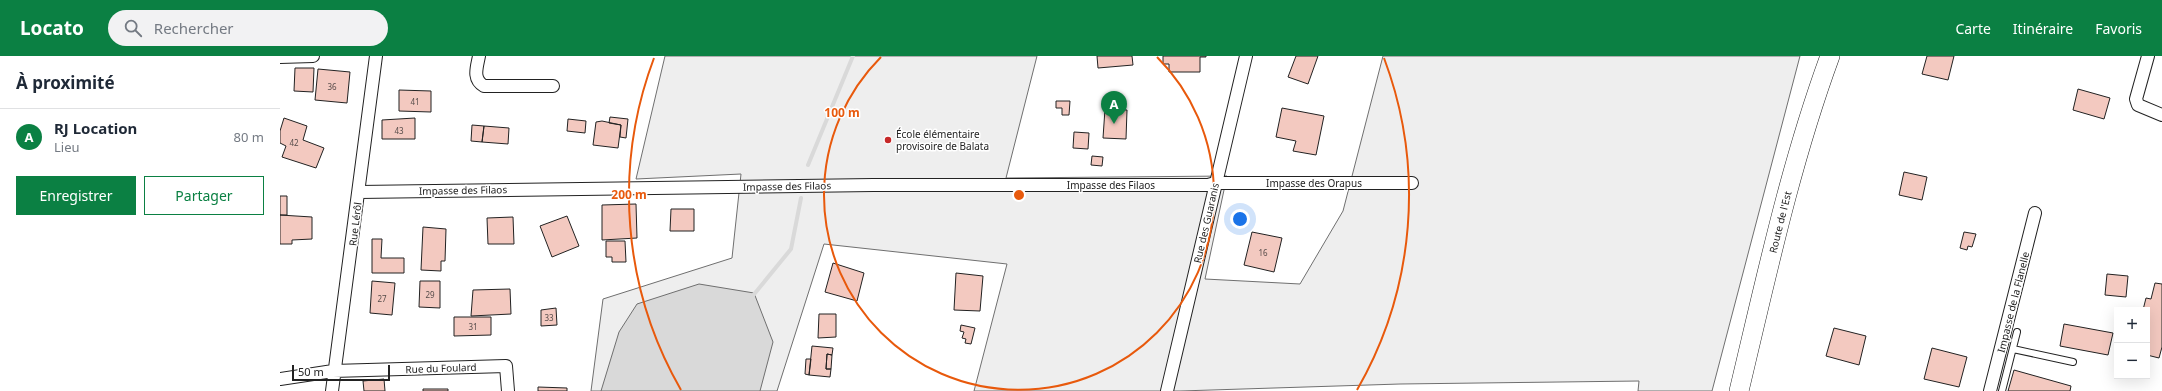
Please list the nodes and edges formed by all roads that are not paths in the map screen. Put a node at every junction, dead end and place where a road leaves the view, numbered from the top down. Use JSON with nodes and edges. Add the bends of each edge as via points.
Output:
{"nodes":[{"id":1,"x":313,"y":56,"type":"edge"},
{"id":2,"x":376,"y":56,"type":"edge"},
{"id":3,"x":479,"y":56,"type":"edge"},
{"id":4,"x":1246,"y":56,"type":"edge"},
{"id":5,"x":1830,"y":56,"type":"edge"},
{"id":6,"x":2148,"y":56,"type":"edge"},
{"id":7,"x":280,"y":57,"type":"edge"},
{"id":8,"x":553,"y":86,"type":"dead end"},
{"id":9,"x":2162,"y":115,"type":"edge"},
{"id":10,"x":1215,"y":183,"type":"junction"},
{"id":11,"x":1412,"y":183,"type":"dead end"},
{"id":12,"x":359,"y":192,"type":"junction"},
{"id":13,"x":2035,"y":213,"type":"dead end"},
{"id":14,"x":2017,"y":332,"type":"dead end"},
{"id":15,"x":2013,"y":349,"type":"junction"},
{"id":16,"x":2074,"y":362,"type":"dead end"},
{"id":17,"x":333,"y":371,"type":"junction"},
{"id":18,"x":280,"y":379,"type":"edge"},
{"id":19,"x":332,"y":391,"type":"edge"},
{"id":20,"x":508,"y":391,"type":"edge"},
{"id":21,"x":1167,"y":391,"type":"edge"},
{"id":22,"x":1739,"y":391,"type":"edge"},
{"id":23,"x":1990,"y":391,"type":"edge"},
{"id":24,"x":2002,"y":391,"type":"edge"}],
"edges":[{"from":1,"to":7,"type":"street"},
{"from":2,"to":12,"type":"street","name":"Rue Lérôl"},
{"from":3,"to":8,"type":"street","via":[[476,75],[484,86]]},
{"from":4,"to":10,"type":"street","name":"Rue des Guaranis"},
{"from":5,"to":22,"type":"main road","name":"Route de l'Est","via":[[1808,116],[1789,184]]},
{"from":6,"to":9,"type":"street","via":[[2136,99],[2138,105]]},
{"from":10,"to":11,"type":"street","name":"Impasse des Orapus"},
{"from":10,"to":12,"type":"street","name":"Impasse des Filaos","via":[[873,184]]},
{"from":10,"to":21,"type":"street","name":"Rue des Guaranis"},
{"from":12,"to":17,"type":"street","name":"Rue Lérôl","via":[[337,361]]},
{"from":13,"to":23,"type":"street","name":"Impasse de la Flanelle"},
{"from":14,"to":15,"type":"lane"},
{"from":15,"to":16,"type":"lane"},
{"from":15,"to":24,"type":"lane"},
{"from":17,"to":18,"type":"street","name":"Rue du Foulard"},
{"from":17,"to":19,"type":"street","name":"Rue Lérôl"},
{"from":17,"to":20,"type":"street","name":"Rue du Foulard","via":[[506,366]]}]}
